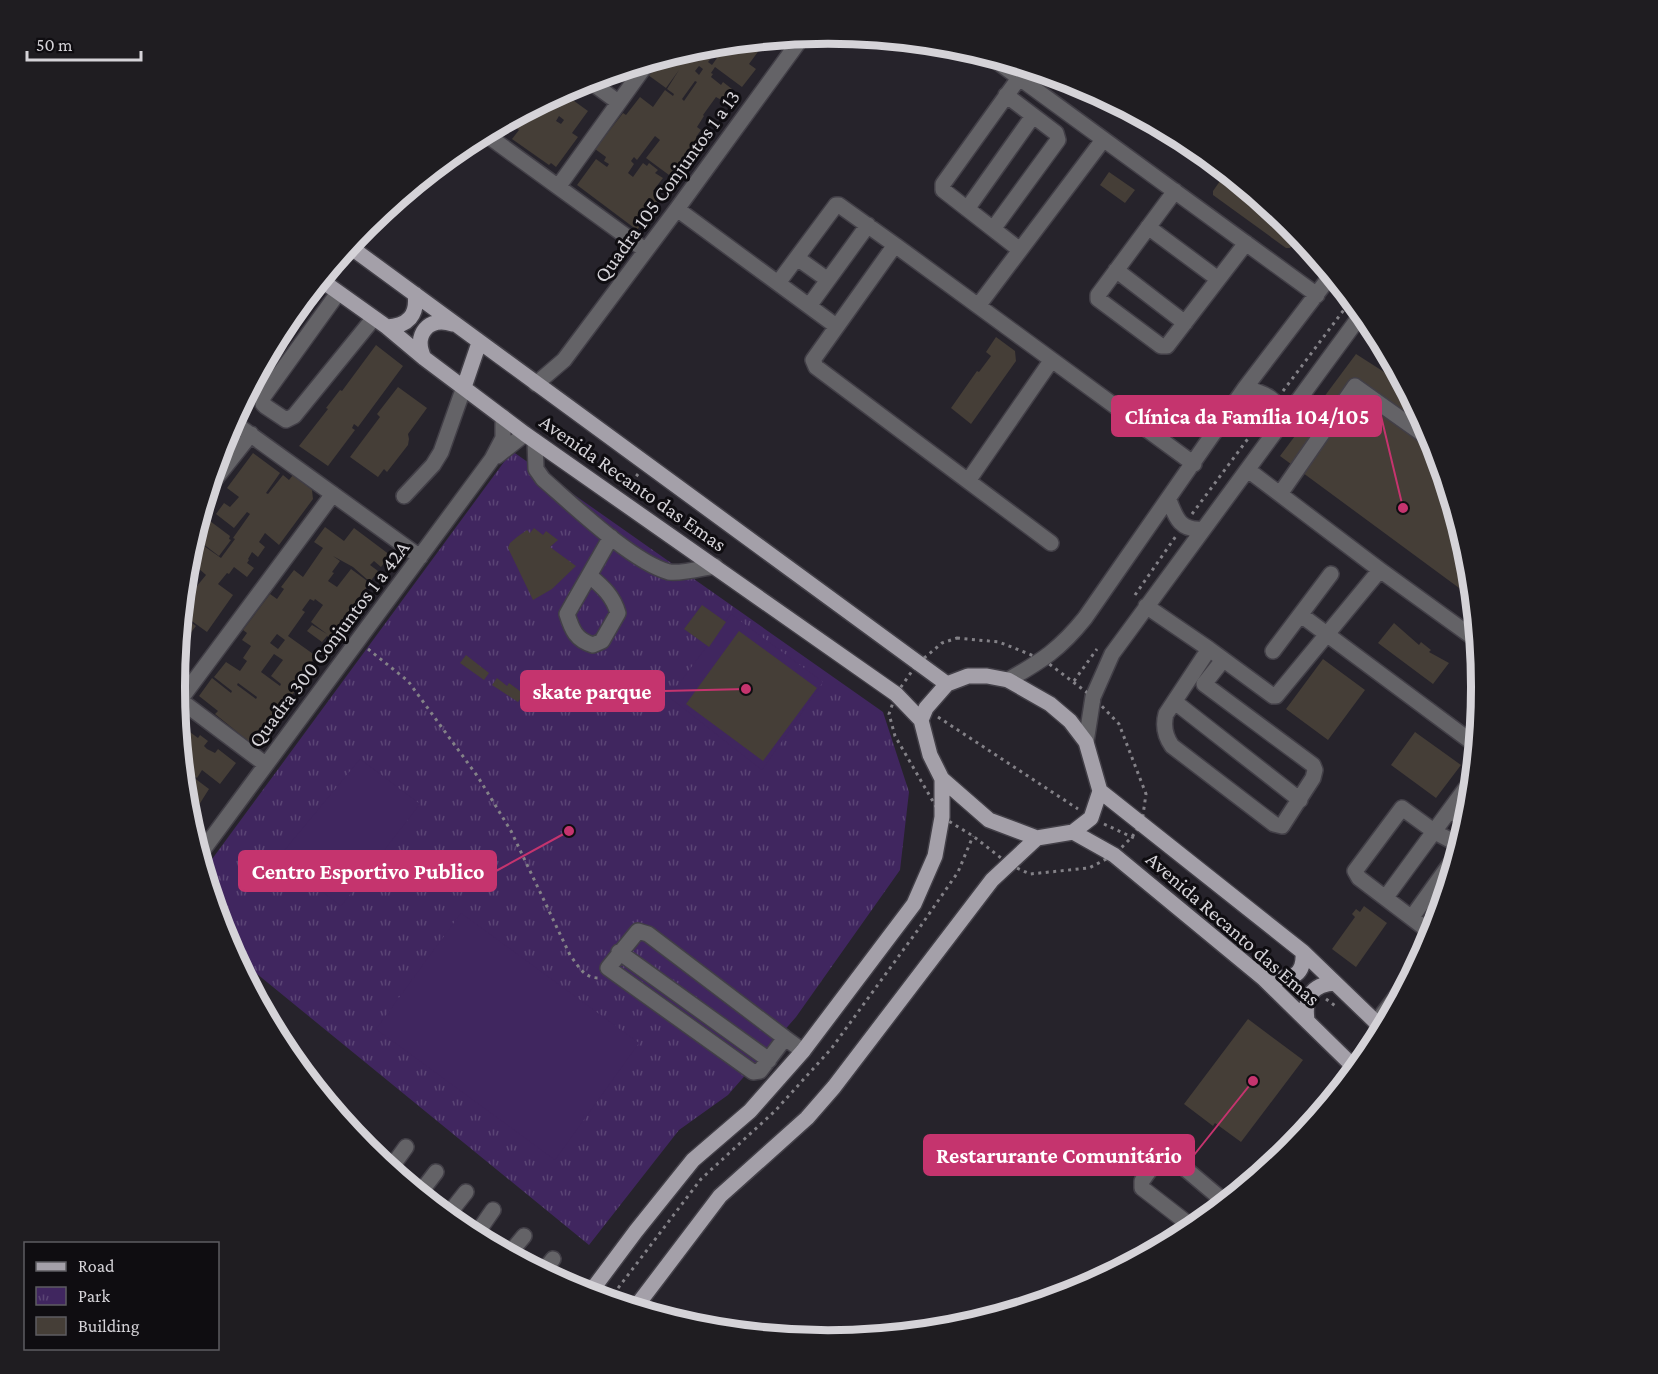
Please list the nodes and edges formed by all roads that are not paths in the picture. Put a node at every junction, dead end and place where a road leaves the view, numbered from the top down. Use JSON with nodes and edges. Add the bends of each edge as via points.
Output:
{"nodes":[{"id":1,"x":794,"y":45,"type":"edge"},
{"id":2,"x":1006,"y":68,"type":"edge"},
{"id":3,"x":641,"y":72,"type":"edge"},
{"id":4,"x":1019,"y":78,"type":"junction"},
{"id":5,"x":597,"y":87,"type":"edge"},
{"id":6,"x":1006,"y":95,"type":"junction"},
{"id":7,"x":618,"y":102,"type":"junction"},
{"id":8,"x":1034,"y":116,"type":"junction"},
{"id":9,"x":492,"y":139,"type":"edge"},
{"id":10,"x":1103,"y":140,"type":"junction"},
{"id":11,"x":558,"y":187,"type":"junction"},
{"id":12,"x":1175,"y":191,"type":"junction"},
{"id":13,"x":677,"y":209,"type":"junction"},
{"id":14,"x":968,"y":209,"type":"junction"},
{"id":15,"x":868,"y":225,"type":"junction"},
{"id":16,"x":1148,"y":227,"type":"junction"},
{"id":17,"x":993,"y":229,"type":"junction"},
{"id":18,"x":1245,"y":243,"type":"junction"},
{"id":19,"x":895,"y":245,"type":"junction"},
{"id":20,"x":645,"y":250,"type":"junction"},
{"id":21,"x":1020,"y":250,"type":"junction"},
{"id":22,"x":356,"y":251,"type":"edge"},
{"id":23,"x":797,"y":258,"type":"junction"},
{"id":24,"x":1116,"y":270,"type":"junction"},
{"id":25,"x":1218,"y":279,"type":"junction"},
{"id":26,"x":828,"y":280,"type":"junction"},
{"id":27,"x":1328,"y":280,"type":"edge"},
{"id":28,"x":778,"y":283,"type":"junction"},
{"id":29,"x":327,"y":284,"type":"edge"},
{"id":30,"x":338,"y":293,"type":"junction"},
{"id":31,"x":415,"y":294,"type":"junction"},
{"id":32,"x":1317,"y":295,"type":"junction"},
{"id":33,"x":809,"y":306,"type":"junction"},
{"id":34,"x":978,"y":306,"type":"junction"},
{"id":35,"x":373,"y":319,"type":"junction"},
{"id":36,"x":1357,"y":320,"type":"edge"},
{"id":37,"x":1185,"y":322,"type":"junction"},
{"id":38,"x":453,"y":324,"type":"junction"},
{"id":39,"x":836,"y":326,"type":"junction"},
{"id":40,"x":387,"y":327,"type":"junction"},
{"id":41,"x":479,"y":343,"type":"junction"},
{"id":42,"x":424,"y":358,"type":"junction"},
{"id":43,"x":564,"y":360,"type":"junction"},
{"id":44,"x":1051,"y":361,"type":"junction"},
{"id":45,"x":536,"y":384,"type":"junction"},
{"id":46,"x":464,"y":387,"type":"junction"},
{"id":47,"x":1245,"y":388,"type":"junction"},
{"id":48,"x":549,"y":393,"type":"junction"},
{"id":49,"x":503,"y":417,"type":"junction"},
{"id":50,"x":1285,"y":420,"type":"junction"},
{"id":51,"x":240,"y":427,"type":"edge"},
{"id":52,"x":1420,"y":432,"type":"edge"},
{"id":53,"x":251,"y":434,"type":"junction"},
{"id":54,"x":530,"y":437,"type":"junction"},
{"id":55,"x":492,"y":459,"type":"junction"},
{"id":56,"x":1194,"y":464,"type":"junction"},
{"id":57,"x":224,"y":469,"type":"edge"},
{"id":58,"x":1248,"y":470,"type":"junction"},
{"id":59,"x":968,"y":481,"type":"junction"},
{"id":60,"x":333,"y":494,"type":"junction"},
{"id":61,"x":1280,"y":494,"type":"junction"},
{"id":62,"x":404,"y":496,"type":"dead end"},
{"id":63,"x":1169,"y":500,"type":"junction"},
{"id":64,"x":1203,"y":529,"type":"junction"},
{"id":65,"x":611,"y":537,"type":"junction"},
{"id":66,"x":1051,"y":543,"type":"dead end"},
{"id":67,"x":420,"y":557,"type":"junction"},
{"id":68,"x":715,"y":566,"type":"junction"},
{"id":69,"x":1380,"y":570,"type":"junction"},
{"id":70,"x":1331,"y":574,"type":"dead end"},
{"id":71,"x":590,"y":576,"type":"dead end"},
{"id":72,"x":1146,"y":606,"type":"junction"},
{"id":73,"x":1301,"y":615,"type":"junction"},
{"id":74,"x":1327,"y":635,"type":"junction"},
{"id":75,"x":1470,"y":635,"type":"edge"},
{"id":76,"x":1209,"y":649,"type":"junction"},
{"id":77,"x":1273,"y":651,"type":"dead end"},
{"id":78,"x":1223,"y":660,"type":"junction"},
{"id":79,"x":1198,"y":679,"type":"junction"},
{"id":80,"x":1008,"y":680,"type":"junction"},
{"id":81,"x":947,"y":684,"type":"junction"},
{"id":82,"x":185,"y":692,"type":"edge"},
{"id":83,"x":1174,"y":702,"type":"junction"},
{"id":84,"x":186,"y":708,"type":"edge"},
{"id":85,"x":923,"y":714,"type":"junction"},
{"id":86,"x":1470,"y":741,"type":"edge"},
{"id":87,"x":1086,"y":742,"type":"junction"},
{"id":88,"x":265,"y":764,"type":"junction"},
{"id":89,"x":942,"y":779,"type":"junction"},
{"id":90,"x":1100,"y":791,"type":"junction"},
{"id":91,"x":1464,"y":791,"type":"edge"},
{"id":92,"x":1300,"y":800,"type":"junction"},
{"id":93,"x":1450,"y":810,"type":"junction"},
{"id":94,"x":1459,"y":817,"type":"edge"},
{"id":95,"x":1073,"y":832,"type":"junction"},
{"id":96,"x":1435,"y":832,"type":"junction"},
{"id":97,"x":1037,"y":838,"type":"junction"},
{"id":98,"x":1453,"y":844,"type":"edge"},
{"id":99,"x":205,"y":847,"type":"edge"},
{"id":100,"x":1447,"y":867,"type":"edge"},
{"id":101,"x":1386,"y":897,"type":"junction"},
{"id":102,"x":1412,"y":917,"type":"junction"},
{"id":103,"x":1426,"y":928,"type":"edge"},
{"id":104,"x":619,"y":952,"type":"junction"},
{"id":105,"x":1303,"y":952,"type":"junction"},
{"id":106,"x":1263,"y":978,"type":"junction"},
{"id":107,"x":1335,"y":984,"type":"junction"},
{"id":108,"x":1307,"y":1020,"type":"junction"},
{"id":109,"x":1377,"y":1024,"type":"edge"},
{"id":110,"x":785,"y":1038,"type":"junction"},
{"id":111,"x":803,"y":1051,"type":"junction"},
{"id":112,"x":769,"y":1060,"type":"junction"},
{"id":113,"x":1351,"y":1064,"type":"edge"},
{"id":114,"x":406,"y":1147,"type":"dead end"},
{"id":115,"x":395,"y":1162,"type":"edge"},
{"id":116,"x":436,"y":1172,"type":"dead end"},
{"id":117,"x":424,"y":1187,"type":"edge"},
{"id":118,"x":466,"y":1192,"type":"dead end"},
{"id":119,"x":1220,"y":1198,"type":"edge"},
{"id":120,"x":453,"y":1209,"type":"edge"},
{"id":121,"x":493,"y":1210,"type":"dead end"},
{"id":122,"x":1186,"y":1222,"type":"edge"},
{"id":123,"x":481,"y":1228,"type":"edge"},
{"id":124,"x":524,"y":1236,"type":"dead end"},
{"id":125,"x":514,"y":1248,"type":"edge"},
{"id":126,"x":553,"y":1259,"type":"dead end"},
{"id":127,"x":548,"y":1266,"type":"edge"},
{"id":128,"x":595,"y":1286,"type":"edge"},
{"id":129,"x":640,"y":1302,"type":"edge"}],
"edges":[{"from":1,"to":13,"type":"street","name":"Quadra 105 Conjuntos 1 a 13"},
{"from":2,"to":4,"type":"street"},
{"from":3,"to":7,"type":"street"},
{"from":4,"to":6,"type":"street"},
{"from":4,"to":10,"type":"street"},
{"from":5,"to":7,"type":"street"},
{"from":6,"to":8,"type":"street"},
{"from":6,"to":14,"type":"street","via":[[943,184],[943,190]]},
{"from":7,"to":11,"type":"street"},
{"from":8,"to":14,"type":"street"},
{"from":8,"to":17,"type":"street","via":[[1056,133],[1058,140]]},
{"from":9,"to":11,"type":"street"},
{"from":10,"to":12,"type":"street"},
{"from":10,"to":21,"type":"street"},
{"from":11,"to":20,"type":"street"},
{"from":12,"to":16,"type":"street"},
{"from":12,"to":18,"type":"street"},
{"from":13,"to":20,"type":"street","name":"Quadra 105 Conjuntos 1 a 13"},
{"from":13,"to":28,"type":"street"},
{"from":14,"to":17,"type":"street"},
{"from":15,"to":19,"type":"street"},
{"from":15,"to":23,"type":"street","via":[[836,205]]},
{"from":15,"to":26,"type":"street"},
{"from":16,"to":24,"type":"street"},
{"from":16,"to":25,"type":"street"},
{"from":17,"to":21,"type":"street"},
{"from":18,"to":25,"type":"street"},
{"from":18,"to":32,"type":"street"},
{"from":19,"to":34,"type":"street"},
{"from":19,"to":39,"type":"street"},
{"from":20,"to":43,"type":"street","name":"Quadra 105 Conjuntos 1 a 13"},
{"from":21,"to":34,"type":"street"},
{"from":22,"to":31,"type":"main road","name":"Avenida Recanto das Emas"},
{"from":23,"to":26,"type":"street"},
{"from":23,"to":28,"type":"street"},
{"from":24,"to":37,"type":"street"},
{"from":24,"to":37,"type":"street","via":[[1098,299],[1161,346],[1167,346]]},
{"from":25,"to":37,"type":"street"},
{"from":26,"to":33,"type":"street"},
{"from":27,"to":32,"type":"street"},
{"from":28,"to":33,"type":"street"},
{"from":29,"to":30,"type":"main road","name":"Avenida Recanto das Emas"},
{"from":30,"to":35,"type":"main road","name":"Avenida Recanto das Emas"},
{"from":30,"to":35,"type":"street","via":[[263,397],[265,406],[286,420],[294,416]]},
{"from":31,"to":38,"type":"main road","name":"Avenida Recanto das Emas"},
{"from":31,"to":40,"type":"main road","via":[[413,314],[406,322]]},
{"from":32,"to":47,"type":"street"},
{"from":33,"to":39,"type":"street"},
{"from":34,"to":44,"type":"street"},
{"from":35,"to":40,"type":"main road","name":"Avenida Recanto das Emas"},
{"from":36,"to":50,"type":"street"},
{"from":38,"to":41,"type":"main road","name":"Avenida Recanto das Emas"},
{"from":38,"to":42,"type":"main road","via":[[436,322],[422,333],[420,350]]},
{"from":39,"to":59,"type":"street","via":[[816,353],[816,367]]},
{"from":40,"to":42,"type":"main road","name":"Avenida Recanto das Emas"},
{"from":41,"to":45,"type":"main road","name":"Avenida Recanto das Emas"},
{"from":41,"to":46,"type":"main road"},
{"from":42,"to":46,"type":"main road","name":"Avenida Recanto das Emas"},
{"from":43,"to":45,"type":"street","name":"Quadra 105 Conjuntos 1 a 13"},
{"from":43,"to":48,"type":"street","name":"Quadra 105 Conjuntos 1 a 13"},
{"from":44,"to":56,"type":"street"},
{"from":44,"to":59,"type":"street"},
{"from":45,"to":48,"type":"main road","name":"Avenida Recanto das Emas"},
{"from":46,"to":49,"type":"main road","name":"Avenida Recanto das Emas"},
{"from":46,"to":62,"type":"street","via":[[441,452]]},
{"from":47,"to":50,"type":"street","via":[[1276,401]]},
{"from":47,"to":56,"type":"street"},
{"from":48,"to":81,"type":"main road","name":"Avenida Recanto das Emas"},
{"from":49,"to":54,"type":"main road","name":"Avenida Recanto das Emas"},
{"from":49,"to":55,"type":"street","name":"Quadra 300 Conjuntos 1 a 42A","via":[[503,438]]},
{"from":50,"to":58,"type":"street"},
{"from":51,"to":53,"type":"street"},
{"from":52,"to":61,"type":"street","via":[[1355,386]]},
{"from":53,"to":57,"type":"street"},
{"from":53,"to":60,"type":"street"},
{"from":54,"to":55,"type":"street","name":"Quadra 300 Conjuntos 1 a 42A"},
{"from":54,"to":65,"type":"street","via":[[536,469],[543,479]]},
{"from":54,"to":68,"type":"main road","name":"Avenida Recanto das Emas"},
{"from":55,"to":67,"type":"street","name":"Quadra 300 Conjuntos 1 a 42A"},
{"from":56,"to":63,"type":"street"},
{"from":58,"to":61,"type":"street"},
{"from":58,"to":64,"type":"street"},
{"from":59,"to":66,"type":"street"},
{"from":60,"to":67,"type":"street"},
{"from":60,"to":82,"type":"street"},
{"from":61,"to":69,"type":"street"},
{"from":63,"to":64,"type":"street","via":[[1184,525]]},
{"from":63,"to":80,"type":"street","via":[[1068,638],[1044,660]]},
{"from":64,"to":72,"type":"street"},
{"from":65,"to":68,"type":"street","via":[[646,562],[671,572]]},
{"from":65,"to":71,"type":"street"},
{"from":67,"to":88,"type":"street","name":"Quadra 300 Conjuntos 1 a 42A"},
{"from":68,"to":85,"type":"main road","name":"Avenida Recanto das Emas"},
{"from":69,"to":74,"type":"street"},
{"from":69,"to":75,"type":"street"},
{"from":70,"to":73,"type":"street"},
{"from":72,"to":76,"type":"street"},
{"from":72,"to":87,"type":"street","via":[[1112,654],[1093,697]]},
{"from":73,"to":74,"type":"street"},
{"from":73,"to":77,"type":"street"},
{"from":74,"to":78,"type":"street","via":[[1276,696]]},
{"from":74,"to":86,"type":"street"},
{"from":76,"to":78,"type":"street"},
{"from":76,"to":79,"type":"street"},
{"from":78,"to":79,"type":"street"},
{"from":79,"to":83,"type":"street"},
{"from":79,"to":92,"type":"street","via":[[1310,760],[1315,774]]},
{"from":80,"to":81,"type":"main road","via":[[968,676]]},
{"from":80,"to":87,"type":"main road","via":[[1050,704]]},
{"from":81,"to":85,"type":"main road"},
{"from":83,"to":92,"type":"street"},
{"from":83,"to":92,"type":"street","via":[[1164,724],[1172,746],[1277,826],[1284,824]]},
{"from":84,"to":88,"type":"street"},
{"from":85,"to":89,"type":"main road","via":[[930,755]]},
{"from":87,"to":90,"type":"main road"},
{"from":88,"to":99,"type":"street","name":"Quadra 300 Conjuntos 1 a 42A"},
{"from":89,"to":97,"type":"main road","via":[[988,820]]},
{"from":89,"to":111,"type":"main road","via":[[942,817],[935,856],[914,904]]},
{"from":90,"to":95,"type":"main road","via":[[1091,818]]},
{"from":90,"to":105,"type":"main road","name":"Avenida Recanto das Emas"},
{"from":91,"to":93,"type":"street"},
{"from":93,"to":94,"type":"street"},
{"from":93,"to":96,"type":"street"},
{"from":95,"to":97,"type":"main road"},
{"from":95,"to":106,"type":"main road","name":"Avenida Recanto das Emas","via":[[1114,855]]},
{"from":96,"to":98,"type":"street"},
{"from":96,"to":101,"type":"street"},
{"from":96,"to":101,"type":"street","via":[[1402,808],[1399,810],[1355,871]]},
{"from":97,"to":129,"type":"main road","via":[[992,880],[807,1118],[720,1196]]},
{"from":100,"to":102,"type":"street"},
{"from":101,"to":102,"type":"street"},
{"from":102,"to":103,"type":"street"},
{"from":104,"to":110,"type":"street","via":[[638,931],[643,931]]},
{"from":104,"to":112,"type":"street"},
{"from":104,"to":112,"type":"street","via":[[608,968],[753,1072],[760,1071]]},
{"from":105,"to":106,"type":"main road","via":[[1303,967],[1293,977]]},
{"from":105,"to":107,"type":"main road","name":"Avenida Recanto das Emas"},
{"from":106,"to":108,"type":"main road","name":"Avenida Recanto das Emas"},
{"from":107,"to":108,"type":"main road","via":[[1320,986],[1309,996],[1305,1007]]},
{"from":107,"to":109,"type":"main road","name":"Avenida Recanto das Emas"},
{"from":108,"to":113,"type":"main road","name":"Avenida Recanto das Emas"},
{"from":110,"to":111,"type":"street"},
{"from":110,"to":112,"type":"street"},
{"from":111,"to":128,"type":"main road","via":[[750,1111],[693,1160]]},
{"from":114,"to":115,"type":"street"},
{"from":116,"to":117,"type":"street"},
{"from":118,"to":120,"type":"street"},
{"from":119,"to":122,"type":"street","via":[[1169,1155],[1161,1154],[1142,1181],[1142,1188]]},
{"from":121,"to":123,"type":"street"},
{"from":124,"to":125,"type":"street"},
{"from":126,"to":127,"type":"street"}]}
